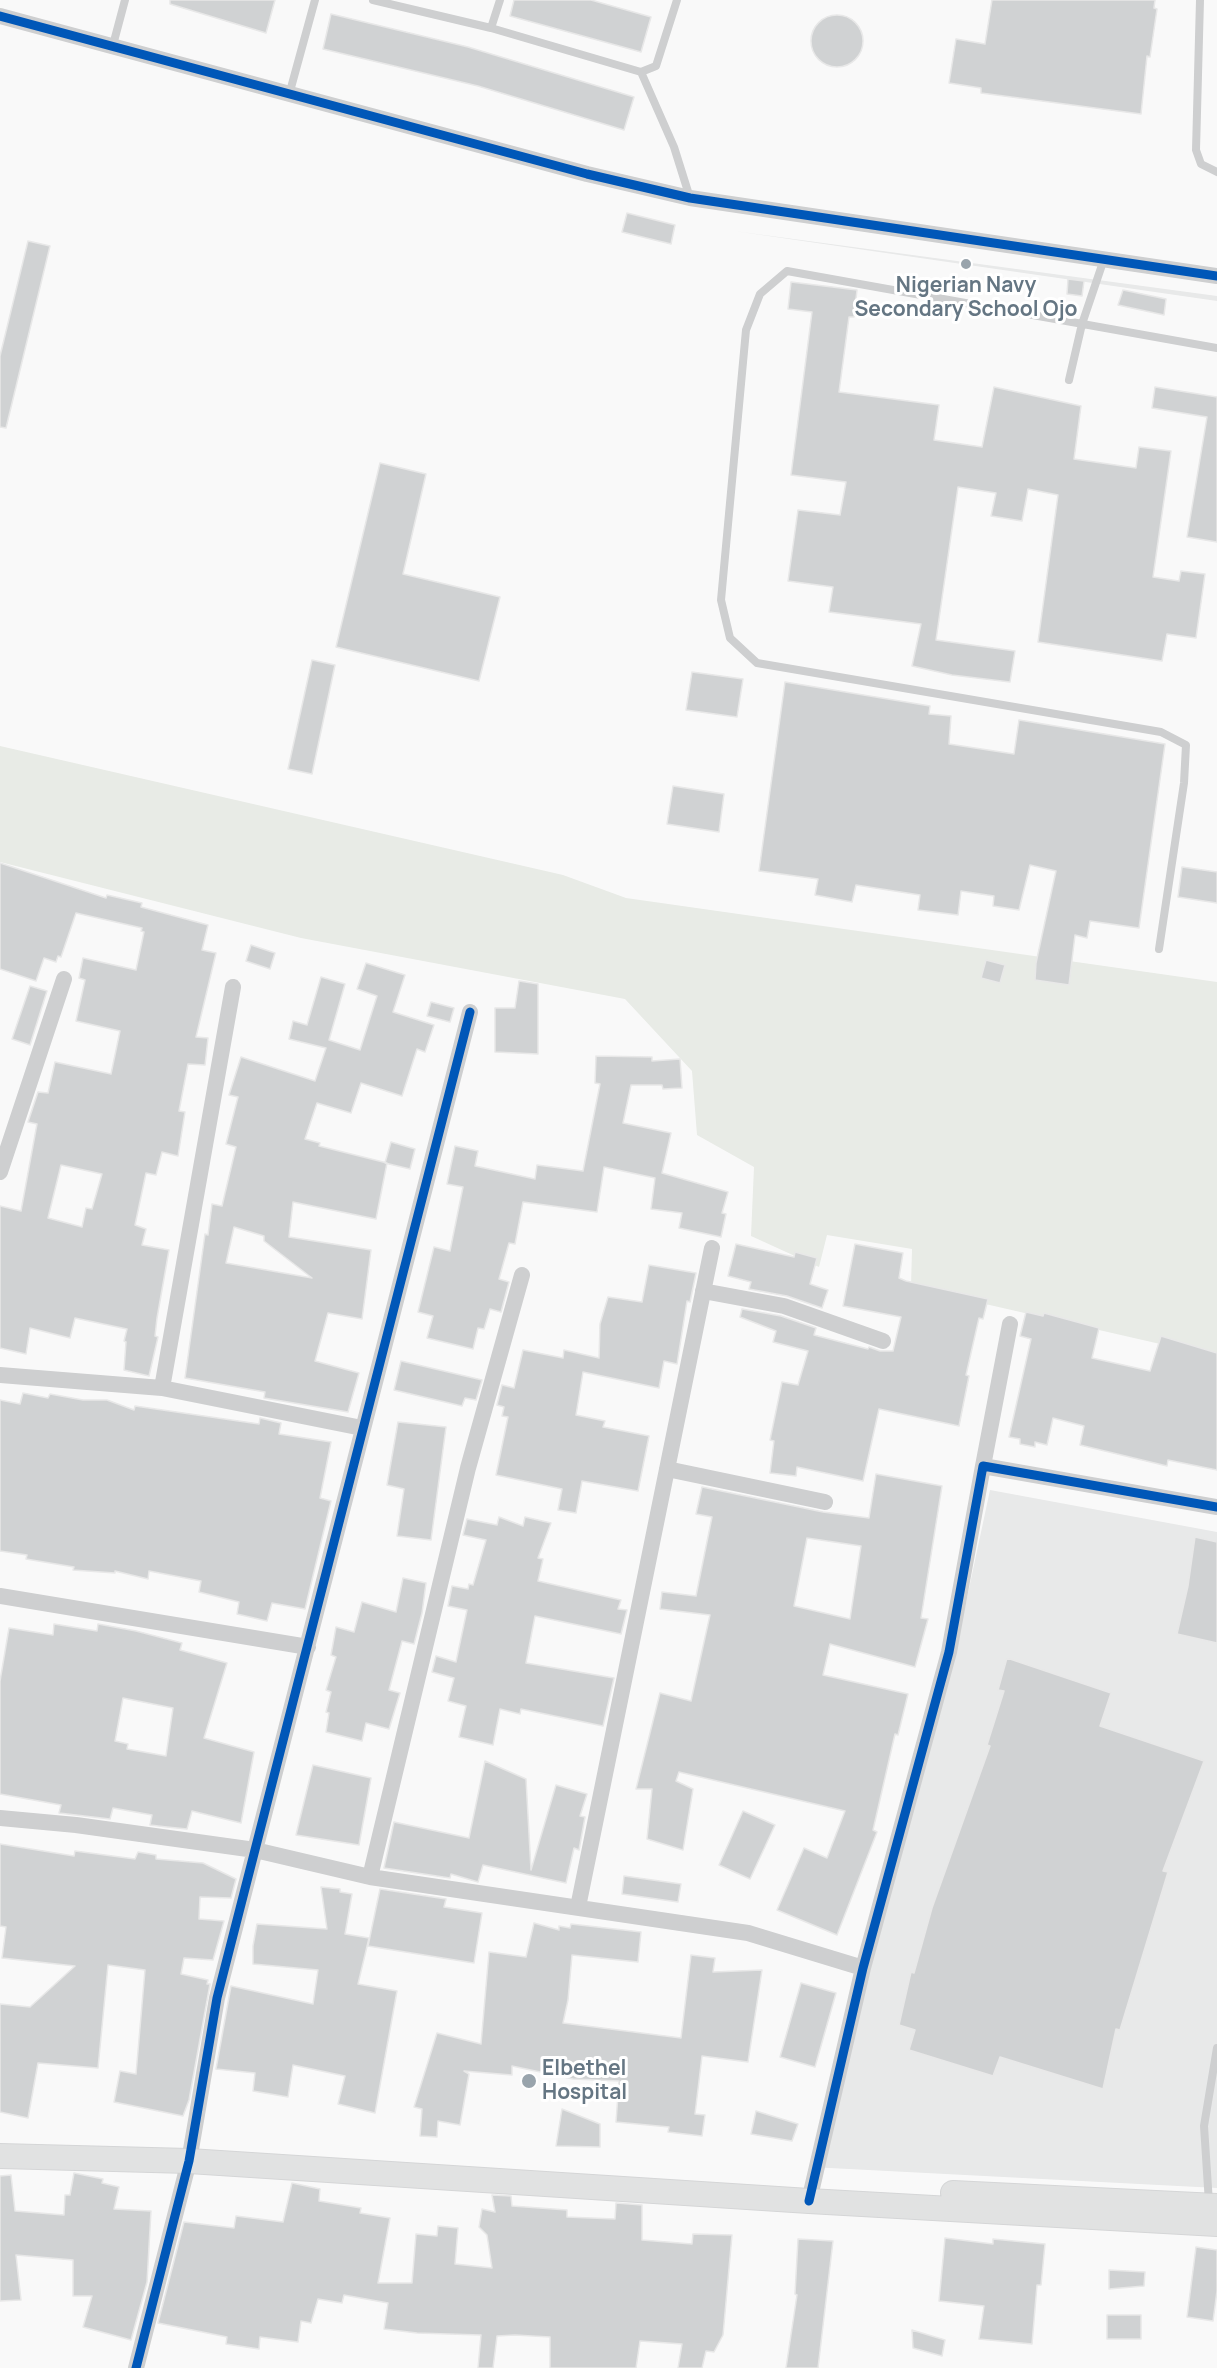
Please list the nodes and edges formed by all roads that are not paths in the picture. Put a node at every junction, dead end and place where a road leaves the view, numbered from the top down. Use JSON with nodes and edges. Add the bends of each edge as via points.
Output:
{"nodes":[{"id":1,"x":125,"y":0,"type":"edge"},
{"id":2,"x":315,"y":0,"type":"edge"},
{"id":3,"x":373,"y":0,"type":"edge"},
{"id":4,"x":500,"y":0,"type":"edge"},
{"id":5,"x":677,"y":0,"type":"edge"},
{"id":6,"x":1200,"y":0,"type":"edge"},
{"id":7,"x":0,"y":16,"type":"edge"},
{"id":8,"x":491,"y":28,"type":"junction"},
{"id":9,"x":113,"y":45,"type":"junction"},
{"id":10,"x":641,"y":72,"type":"junction"},
{"id":11,"x":289,"y":95,"type":"junction"},
{"id":12,"x":1217,"y":172,"type":"edge"},
{"id":13,"x":690,"y":198,"type":"junction"},
{"id":14,"x":1104,"y":258,"type":"junction"},
{"id":15,"x":1217,"y":276,"type":"edge"},
{"id":16,"x":1082,"y":324,"type":"junction"},
{"id":17,"x":1217,"y":348,"type":"edge"},
{"id":18,"x":1069,"y":380,"type":"dead end"},
{"id":19,"x":1159,"y":949,"type":"dead end"},
{"id":20,"x":64,"y":979,"type":"dead end"},
{"id":21,"x":233,"y":987,"type":"dead end"},
{"id":22,"x":470,"y":1012,"type":"dead end"},
{"id":23,"x":0,"y":1172,"type":"edge"},
{"id":24,"x":712,"y":1248,"type":"dead end"},
{"id":25,"x":522,"y":1275,"type":"dead end"},
{"id":26,"x":703,"y":1291,"type":"junction"},
{"id":27,"x":1010,"y":1324,"type":"dead end"},
{"id":28,"x":883,"y":1341,"type":"dead end"},
{"id":29,"x":0,"y":1375,"type":"edge"},
{"id":30,"x":162,"y":1388,"type":"junction"},
{"id":31,"x":362,"y":1428,"type":"junction"},
{"id":32,"x":983,"y":1466,"type":"junction"},
{"id":33,"x":667,"y":1469,"type":"junction"},
{"id":34,"x":825,"y":1502,"type":"dead end"},
{"id":35,"x":1217,"y":1507,"type":"edge"},
{"id":36,"x":0,"y":1596,"type":"edge"},
{"id":37,"x":308,"y":1647,"type":"junction"},
{"id":38,"x":0,"y":1818,"type":"edge"},
{"id":39,"x":255,"y":1850,"type":"junction"},
{"id":40,"x":370,"y":1876,"type":"junction"},
{"id":41,"x":578,"y":1907,"type":"junction"},
{"id":42,"x":863,"y":1968,"type":"junction"},
{"id":43,"x":1217,"y":2049,"type":"edge"},
{"id":44,"x":0,"y":2140,"type":"edge"},
{"id":45,"x":190,"y":2155,"type":"junction"},
{"id":46,"x":0,"y":2156,"type":"edge"},
{"id":47,"x":811,"y":2194,"type":"junction"},
{"id":48,"x":1214,"y":2212,"type":"edge"},
{"id":49,"x":138,"y":2367,"type":"edge"}],
"edges":[{"from":1,"to":9,"type":"lane"},
{"from":2,"to":11,"type":"lane"},
{"from":3,"to":8,"type":"lane"},
{"from":4,"to":8,"type":"lane"},
{"from":5,"to":10,"type":"lane","via":[[656,66]]},
{"from":6,"to":12,"type":"lane","via":[[1196,150],[1201,164]]},
{"from":7,"to":9,"type":"street"},
{"from":8,"to":10,"type":"lane"},
{"from":9,"to":11,"type":"street"},
{"from":10,"to":13,"type":"lane","via":[[674,147]]},
{"from":11,"to":13,"type":"street"},
{"from":13,"to":14,"type":"street"},
{"from":14,"to":15,"type":"street"},
{"from":14,"to":16,"type":"lane"},
{"from":16,"to":17,"type":"lane"},
{"from":16,"to":18,"type":"lane"},
{"from":16,"to":19,"type":"lane","via":[[788,271],[760,294],[746,330],[721,600],[730,638],[758,663],[1161,732],[1186,745],[1184,783]]},
{"from":20,"to":23,"type":"street"},
{"from":21,"to":30,"type":"street"},
{"from":22,"to":31,"type":"street"},
{"from":24,"to":26,"type":"street"},
{"from":25,"to":40,"type":"street","via":[[468,1468]]},
{"from":26,"to":28,"type":"street","via":[[784,1306]]},
{"from":26,"to":33,"type":"street"},
{"from":27,"to":32,"type":"street"},
{"from":29,"to":30,"type":"street"},
{"from":30,"to":31,"type":"street"},
{"from":31,"to":37,"type":"street"},
{"from":32,"to":35,"type":"street"},
{"from":32,"to":42,"type":"street","via":[[949,1652]]},
{"from":33,"to":34,"type":"street"},
{"from":33,"to":41,"type":"street"},
{"from":36,"to":37,"type":"street"},
{"from":37,"to":39,"type":"street"},
{"from":38,"to":39,"type":"street"},
{"from":39,"to":40,"type":"street"},
{"from":39,"to":45,"type":"street","via":[[217,1998]]},
{"from":40,"to":41,"type":"street"},
{"from":41,"to":42,"type":"street","via":[[748,1933]]},
{"from":42,"to":47,"type":"street"},
{"from":43,"to":48,"type":"lane","via":[[1204,2126]]},
{"from":44,"to":45,"type":"main road"},
{"from":45,"to":46,"type":"main road"},
{"from":45,"to":47,"type":"main road"},
{"from":45,"to":49,"type":"street"},
{"from":47,"to":48,"type":"main road"}]}
